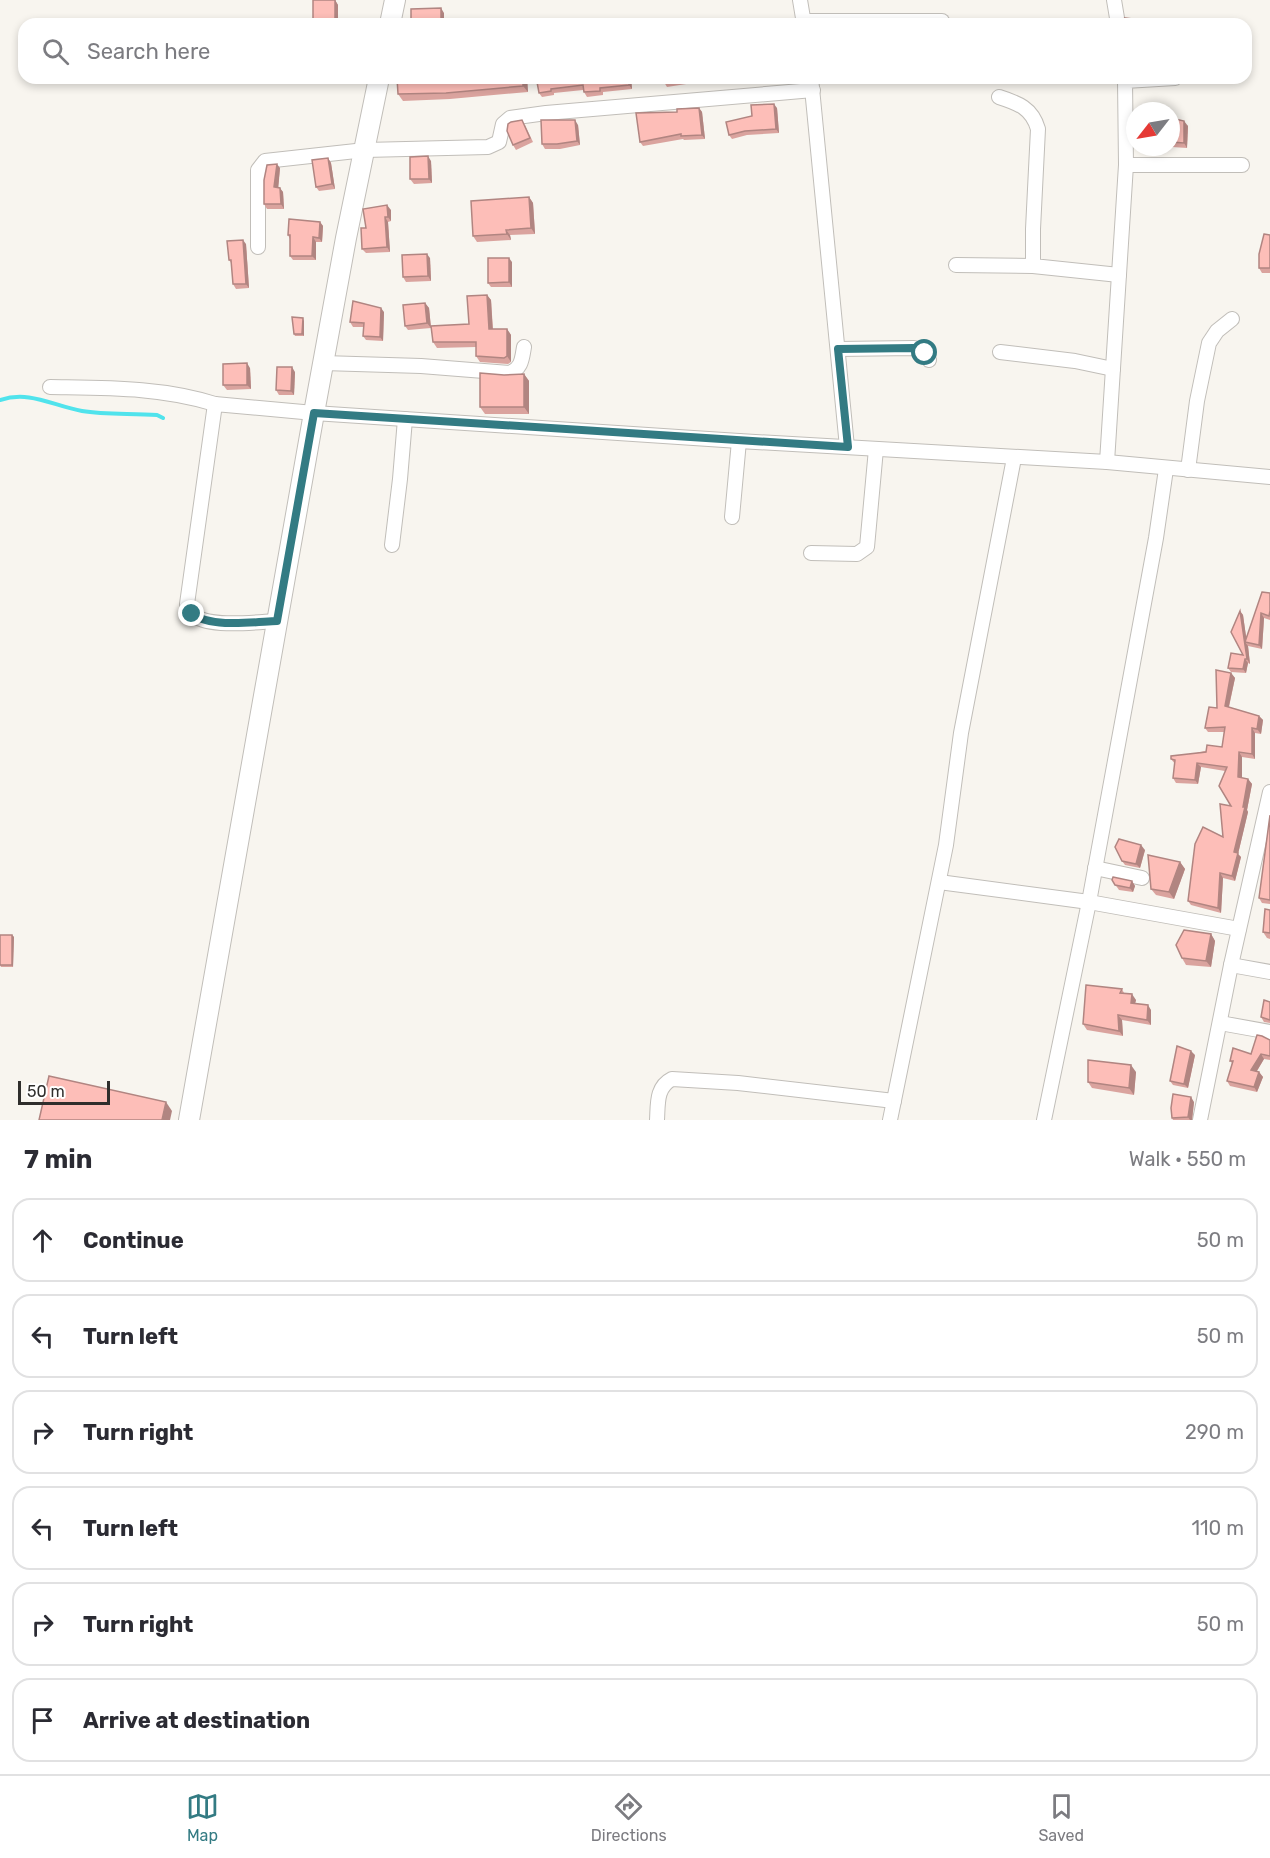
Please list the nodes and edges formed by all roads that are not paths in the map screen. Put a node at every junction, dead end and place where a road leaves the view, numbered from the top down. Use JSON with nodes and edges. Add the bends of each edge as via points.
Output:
{"nodes":[{"id":1,"x":394,"y":0,"type":"edge"},
{"id":2,"x":801,"y":0,"type":"edge"},
{"id":3,"x":1114,"y":0,"type":"edge"},
{"id":4,"x":391,"y":18,"type":"edge"},
{"id":5,"x":803,"y":18,"type":"edge"},
{"id":6,"x":1117,"y":18,"type":"edge"},
{"id":7,"x":379,"y":84,"type":"edge"},
{"id":8,"x":812,"y":84,"type":"edge"},
{"id":9,"x":1125,"y":84,"type":"edge"},
{"id":10,"x":999,"y":97,"type":"dead end"},
{"id":11,"x":365,"y":150,"type":"junction"},
{"id":12,"x":1126,"y":165,"type":"junction"},
{"id":13,"x":1242,"y":165,"type":"dead end"},
{"id":14,"x":258,"y":248,"type":"dead end"},
{"id":15,"x":956,"y":265,"type":"dead end"},
{"id":16,"x":1033,"y":266,"type":"junction"},
{"id":17,"x":1119,"y":275,"type":"junction"},
{"id":18,"x":1232,"y":319,"type":"dead end"},
{"id":19,"x":524,"y":347,"type":"dead end"},
{"id":20,"x":838,"y":349,"type":"junction"},
{"id":21,"x":1000,"y":352,"type":"dead end"},
{"id":22,"x":929,"y":360,"type":"dead end"},
{"id":23,"x":323,"y":363,"type":"junction"},
{"id":24,"x":1113,"y":369,"type":"junction"},
{"id":25,"x":50,"y":387,"type":"dead end"},
{"id":26,"x":215,"y":404,"type":"junction"},
{"id":27,"x":314,"y":413,"type":"junction"},
{"id":28,"x":405,"y":419,"type":"junction"},
{"id":29,"x":739,"y":441,"type":"junction"},
{"id":30,"x":848,"y":447,"type":"junction"},
{"id":31,"x":876,"y":449,"type":"junction"},
{"id":32,"x":1014,"y":458,"type":"junction"},
{"id":33,"x":1107,"y":462,"type":"junction"},
{"id":34,"x":1166,"y":469,"type":"junction"},
{"id":35,"x":1188,"y":470,"type":"junction"},
{"id":36,"x":1270,"y":477,"type":"edge"},
{"id":37,"x":732,"y":517,"type":"dead end"},
{"id":38,"x":392,"y":545,"type":"dead end"},
{"id":39,"x":810,"y":553,"type":"dead end"},
{"id":40,"x":277,"y":621,"type":"junction"},
{"id":41,"x":1270,"y":792,"type":"edge"},
{"id":42,"x":1095,"y":868,"type":"junction"},
{"id":43,"x":1142,"y":878,"type":"dead end"},
{"id":44,"x":939,"y":882,"type":"junction"},
{"id":45,"x":1089,"y":902,"type":"junction"},
{"id":46,"x":1239,"y":929,"type":"junction"},
{"id":47,"x":1231,"y":965,"type":"junction"},
{"id":48,"x":1270,"y":972,"type":"edge"},
{"id":49,"x":1220,"y":1023,"type":"junction"},
{"id":50,"x":1270,"y":1032,"type":"edge"},
{"id":51,"x":894,"y":1101,"type":"junction"},
{"id":52,"x":189,"y":1120,"type":"edge"},
{"id":53,"x":657,"y":1120,"type":"edge"},
{"id":54,"x":890,"y":1120,"type":"edge"},
{"id":55,"x":1044,"y":1120,"type":"edge"},
{"id":56,"x":1200,"y":1120,"type":"edge"}],
"edges":[{"from":1,"to":4,"type":"street"},
{"from":2,"to":5,"type":"street"},
{"from":3,"to":6,"type":"street"},
{"from":7,"to":11,"type":"street"},
{"from":8,"to":11,"type":"street","via":[[510,118],[503,124],[499,142],[488,147]]},
{"from":8,"to":20,"type":"street"},
{"from":9,"to":12,"type":"street"},
{"from":10,"to":16,"type":"street","via":[[1025,107],[1038,129]]},
{"from":11,"to":14,"type":"street","via":[[262,163],[258,170]]},
{"from":11,"to":23,"type":"street"},
{"from":12,"to":13,"type":"street"},
{"from":12,"to":17,"type":"street"},
{"from":15,"to":16,"type":"street"},
{"from":16,"to":17,"type":"street"},
{"from":17,"to":24,"type":"street"},
{"from":18,"to":35,"type":"street","via":[[1209,344]]},
{"from":19,"to":23,"type":"street","via":[[517,369],[504,373]]},
{"from":20,"to":22,"type":"street","via":[[914,348],[924,352]]},
{"from":20,"to":30,"type":"street"},
{"from":21,"to":24,"type":"street"},
{"from":23,"to":27,"type":"street"},
{"from":24,"to":33,"type":"street"},
{"from":25,"to":26,"type":"street","via":[[177,393]]},
{"from":26,"to":27,"type":"street"},
{"from":26,"to":40,"type":"street","via":[[187,604],[192,614],[206,621]]},
{"from":27,"to":28,"type":"street"},
{"from":27,"to":40,"type":"street"},
{"from":28,"to":29,"type":"street"},
{"from":28,"to":38,"type":"street"},
{"from":29,"to":30,"type":"street"},
{"from":29,"to":37,"type":"street"},
{"from":30,"to":31,"type":"street"},
{"from":31,"to":32,"type":"street"},
{"from":31,"to":39,"type":"street","via":[[867,547],[857,554]]},
{"from":32,"to":33,"type":"street"},
{"from":32,"to":44,"type":"street","via":[[961,733]]},
{"from":33,"to":34,"type":"street"},
{"from":34,"to":35,"type":"street"},
{"from":34,"to":42,"type":"street"},
{"from":35,"to":36,"type":"street"},
{"from":40,"to":52,"type":"street"},
{"from":41,"to":46,"type":"street"},
{"from":42,"to":43,"type":"street"},
{"from":42,"to":45,"type":"street"},
{"from":44,"to":45,"type":"street"},
{"from":44,"to":51,"type":"street"},
{"from":45,"to":46,"type":"street"},
{"from":45,"to":55,"type":"street"},
{"from":46,"to":47,"type":"street"},
{"from":47,"to":48,"type":"street"},
{"from":47,"to":49,"type":"street"},
{"from":49,"to":50,"type":"street"},
{"from":49,"to":56,"type":"street"},
{"from":51,"to":53,"type":"street","via":[[672,1079],[660,1091]]},
{"from":51,"to":54,"type":"street"}]}
